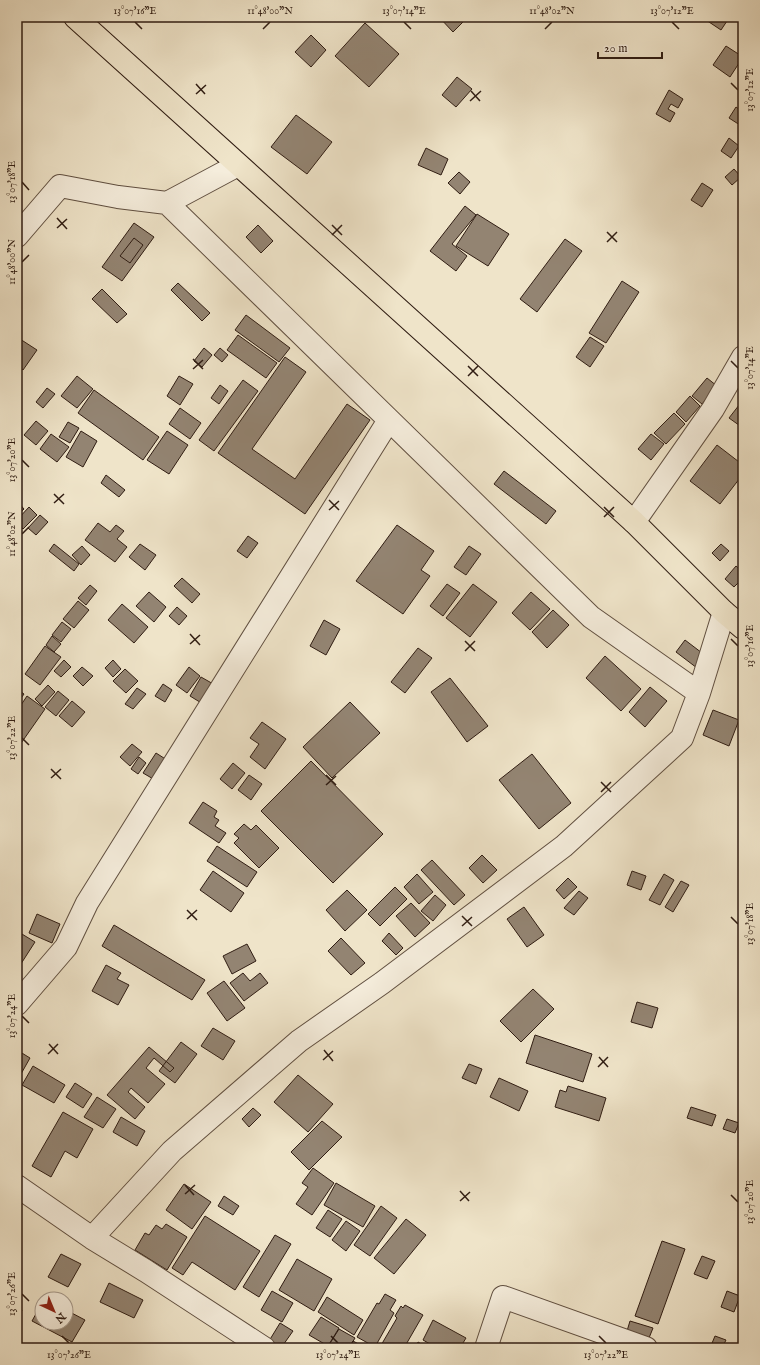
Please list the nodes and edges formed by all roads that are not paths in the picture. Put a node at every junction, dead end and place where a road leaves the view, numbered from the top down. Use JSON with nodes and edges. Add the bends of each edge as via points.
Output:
{"nodes":[{"id":1,"x":75,"y":17,"type":"edge"},
{"id":2,"x":238,"y":165,"type":"junction"},
{"id":3,"x":167,"y":203,"type":"junction"},
{"id":4,"x":17,"y":236,"type":"edge"},
{"id":5,"x":743,"y":357,"type":"edge"},
{"id":6,"x":389,"y":420,"type":"junction"},
{"id":7,"x":634,"y":522,"type":"junction"},
{"id":8,"x":724,"y":612,"type":"junction"},
{"id":9,"x":743,"y":628,"type":"edge"},
{"id":10,"x":699,"y":693,"type":"junction"},
{"id":11,"x":17,"y":1004,"type":"edge"},
{"id":12,"x":17,"y":1186,"type":"edge"},
{"id":13,"x":92,"y":1238,"type":"junction"},
{"id":14,"x":264,"y":1348,"type":"edge"},
{"id":15,"x":486,"y":1348,"type":"edge"},
{"id":16,"x":646,"y":1348,"type":"edge"}],
"edges":[{"from":1,"to":2,"type":"highway"},
{"from":2,"to":3,"type":"street"},
{"from":2,"to":7,"type":"highway"},
{"from":3,"to":4,"type":"street","via":[[60,186]]},
{"from":3,"to":6,"type":"street"},
{"from":5,"to":7,"type":"street","via":[[713,409]]},
{"from":6,"to":10,"type":"street","via":[[591,617]]},
{"from":6,"to":11,"type":"street","via":[[87,903],[66,947]]},
{"from":7,"to":8,"type":"highway"},
{"from":8,"to":9,"type":"highway"},
{"from":8,"to":10,"type":"street"},
{"from":10,"to":13,"type":"street","via":[[682,738],[570,841],[382,983],[300,1041],[172,1151]]},
{"from":12,"to":13,"type":"street"},
{"from":13,"to":14,"type":"street"},
{"from":15,"to":16,"type":"street","via":[[503,1297]]}]}
